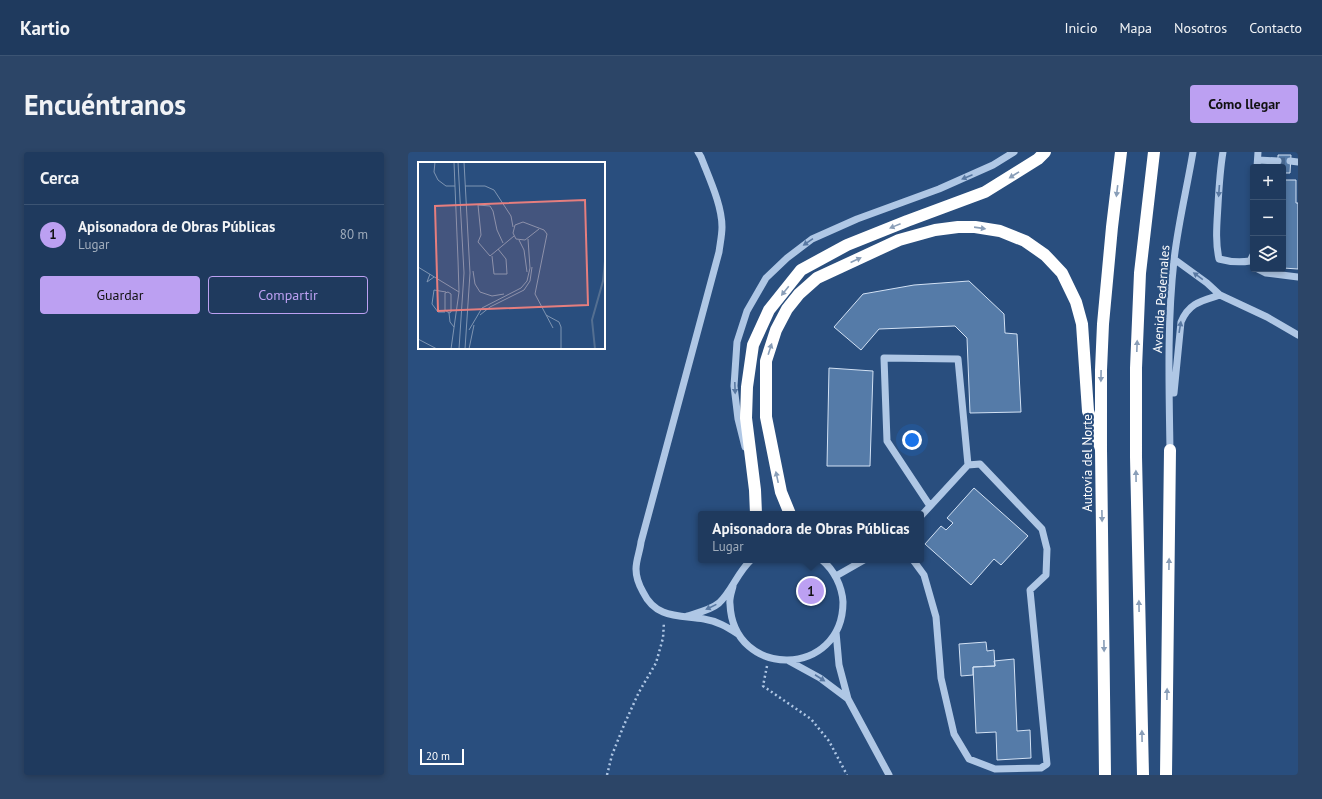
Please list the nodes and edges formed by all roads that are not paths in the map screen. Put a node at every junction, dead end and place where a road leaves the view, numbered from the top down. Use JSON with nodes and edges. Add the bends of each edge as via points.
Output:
{"nodes":[{"id":1,"x":698,"y":152,"type":"edge"},
{"id":2,"x":1014,"y":152,"type":"edge"},
{"id":3,"x":1045,"y":152,"type":"edge"},
{"id":4,"x":1121,"y":152,"type":"edge"},
{"id":5,"x":1154,"y":152,"type":"edge"},
{"id":6,"x":1193,"y":152,"type":"edge"},
{"id":7,"x":1223,"y":152,"type":"edge"},
{"id":8,"x":1258,"y":152,"type":"edge"},
{"id":9,"x":1278,"y":161,"type":"tunnel mouth"},
{"id":10,"x":1258,"y":164,"type":"edge"},
{"id":11,"x":1174,"y":259,"type":"junction"},
{"id":12,"x":1250,"y":260,"type":"edge"},
{"id":13,"x":1266,"y":272,"type":"edge"},
{"id":14,"x":1298,"y":277,"type":"edge"},
{"id":15,"x":1220,"y":295,"type":"junction"},
{"id":16,"x":1298,"y":335,"type":"edge"},
{"id":17,"x":1101,"y":449,"type":"junction"},
{"id":18,"x":1170,"y":450,"type":"junction"},
{"id":19,"x":968,"y":465,"type":"junction"},
{"id":20,"x":753,"y":483,"type":"junction"},
{"id":21,"x":930,"y":506,"type":"junction"},
{"id":22,"x":756,"y":511,"type":"edge"},
{"id":23,"x":789,"y":511,"type":"edge"},
{"id":24,"x":924,"y":513,"type":"edge"},
{"id":25,"x":748,"y":563,"type":"edge"},
{"id":26,"x":825,"y":563,"type":"edge"},
{"id":27,"x":859,"y":563,"type":"edge"},
{"id":28,"x":915,"y":563,"type":"edge"},
{"id":29,"x":836,"y":576,"type":"junction"},
{"id":30,"x":733,"y":586,"type":"junction"},
{"id":31,"x":683,"y":617,"type":"junction"},
{"id":32,"x":836,"y":632,"type":"junction"},
{"id":33,"x":738,"y":634,"type":"junction"},
{"id":34,"x":789,"y":661,"type":"junction"},
{"id":35,"x":848,"y":699,"type":"junction"},
{"id":36,"x":889,"y":775,"type":"edge"},
{"id":37,"x":1105,"y":775,"type":"edge"},
{"id":38,"x":1143,"y":775,"type":"edge"},
{"id":39,"x":1166,"y":775,"type":"edge"}],
"edges":[{"from":1,"to":31,"type":"street","via":[[721,215],[719,252],[636,568],[637,581],[646,599],[665,614]]},
{"from":2,"to":20,"type":"street","one_way":true,"via":[[993,165],[939,189],[857,219],[812,239],[766,278],[747,311],[737,342],[734,386],[738,419]]},
{"from":3,"to":20,"type":"highway","one_way":true,"via":[[985,192],[848,245],[802,270],[769,310],[753,344],[746,418]]},
{"from":4,"to":17,"type":"highway","name":"Autovía del Norte","one_way":true,"via":[[1103,324]]},
{"from":38,"to":5,"type":"highway","one_way":true,"via":[[1136,368],[1140,273]]},
{"from":6,"to":11,"type":"street","name":"Avenida Pedernales"},
{"from":7,"to":12,"type":"street","one_way":true,"via":[[1216,233],[1219,258],[1239,263]]},
{"from":8,"to":10,"type":"street"},
{"from":9,"to":10,"type":"street"},
{"from":15,"to":11,"type":"street","one_way":true},
{"from":11,"to":18,"type":"street","name":"Avenida Pedernales","via":[[1169,350]]},
{"from":13,"to":14,"type":"street"},
{"from":15,"to":16,"type":"street"},
{"from":18,"to":15,"type":"street","one_way":true,"via":[[1176,356],[1181,322],[1193,305]]},
{"from":23,"to":17,"type":"highway","one_way":true,"via":[[780,492],[766,417],[766,361],[776,330],[787,309],[799,294],[818,278],[899,240],[935,230],[975,227],[1000,231],[1024,241],[1045,255],[1062,273],[1076,302],[1082,324],[1088,411]]},
{"from":17,"to":37,"type":"highway","name":"Autovía del Norte","one_way":true},
{"from":39,"to":18,"type":"highway","one_way":true},
{"from":19,"to":21,"type":"street"},
{"from":19,"to":21,"type":"street","via":[[958,359],[884,358],[887,441]]},
{"from":19,"to":28,"type":"street","via":[[980,464],[1042,529],[1044,536],[1047,550],[1046,575],[1030,590],[1046,764],[1040,768],[995,769],[970,759],[954,734],[941,678],[936,617],[924,575]]},
{"from":20,"to":22,"type":"highway"},
{"from":21,"to":24,"type":"street"},
{"from":25,"to":30,"type":"street"},
{"from":26,"to":29,"type":"street"},
{"from":27,"to":29,"type":"street"},
{"from":29,"to":32,"type":"street","via":[[842,594],[843,614]]},
{"from":30,"to":31,"type":"street","one_way":true,"via":[[719,603]]},
{"from":30,"to":33,"type":"street","via":[[731,618]]},
{"from":31,"to":33,"type":"street","via":[[705,619]]},
{"from":32,"to":34,"type":"street","via":[[828,643],[816,652]]},
{"from":32,"to":35,"type":"street","via":[[839,665]]},
{"from":33,"to":34,"type":"street","via":[[757,653]]},
{"from":34,"to":35,"type":"street","one_way":true,"via":[[820,678]]},
{"from":35,"to":36,"type":"street"}]}
